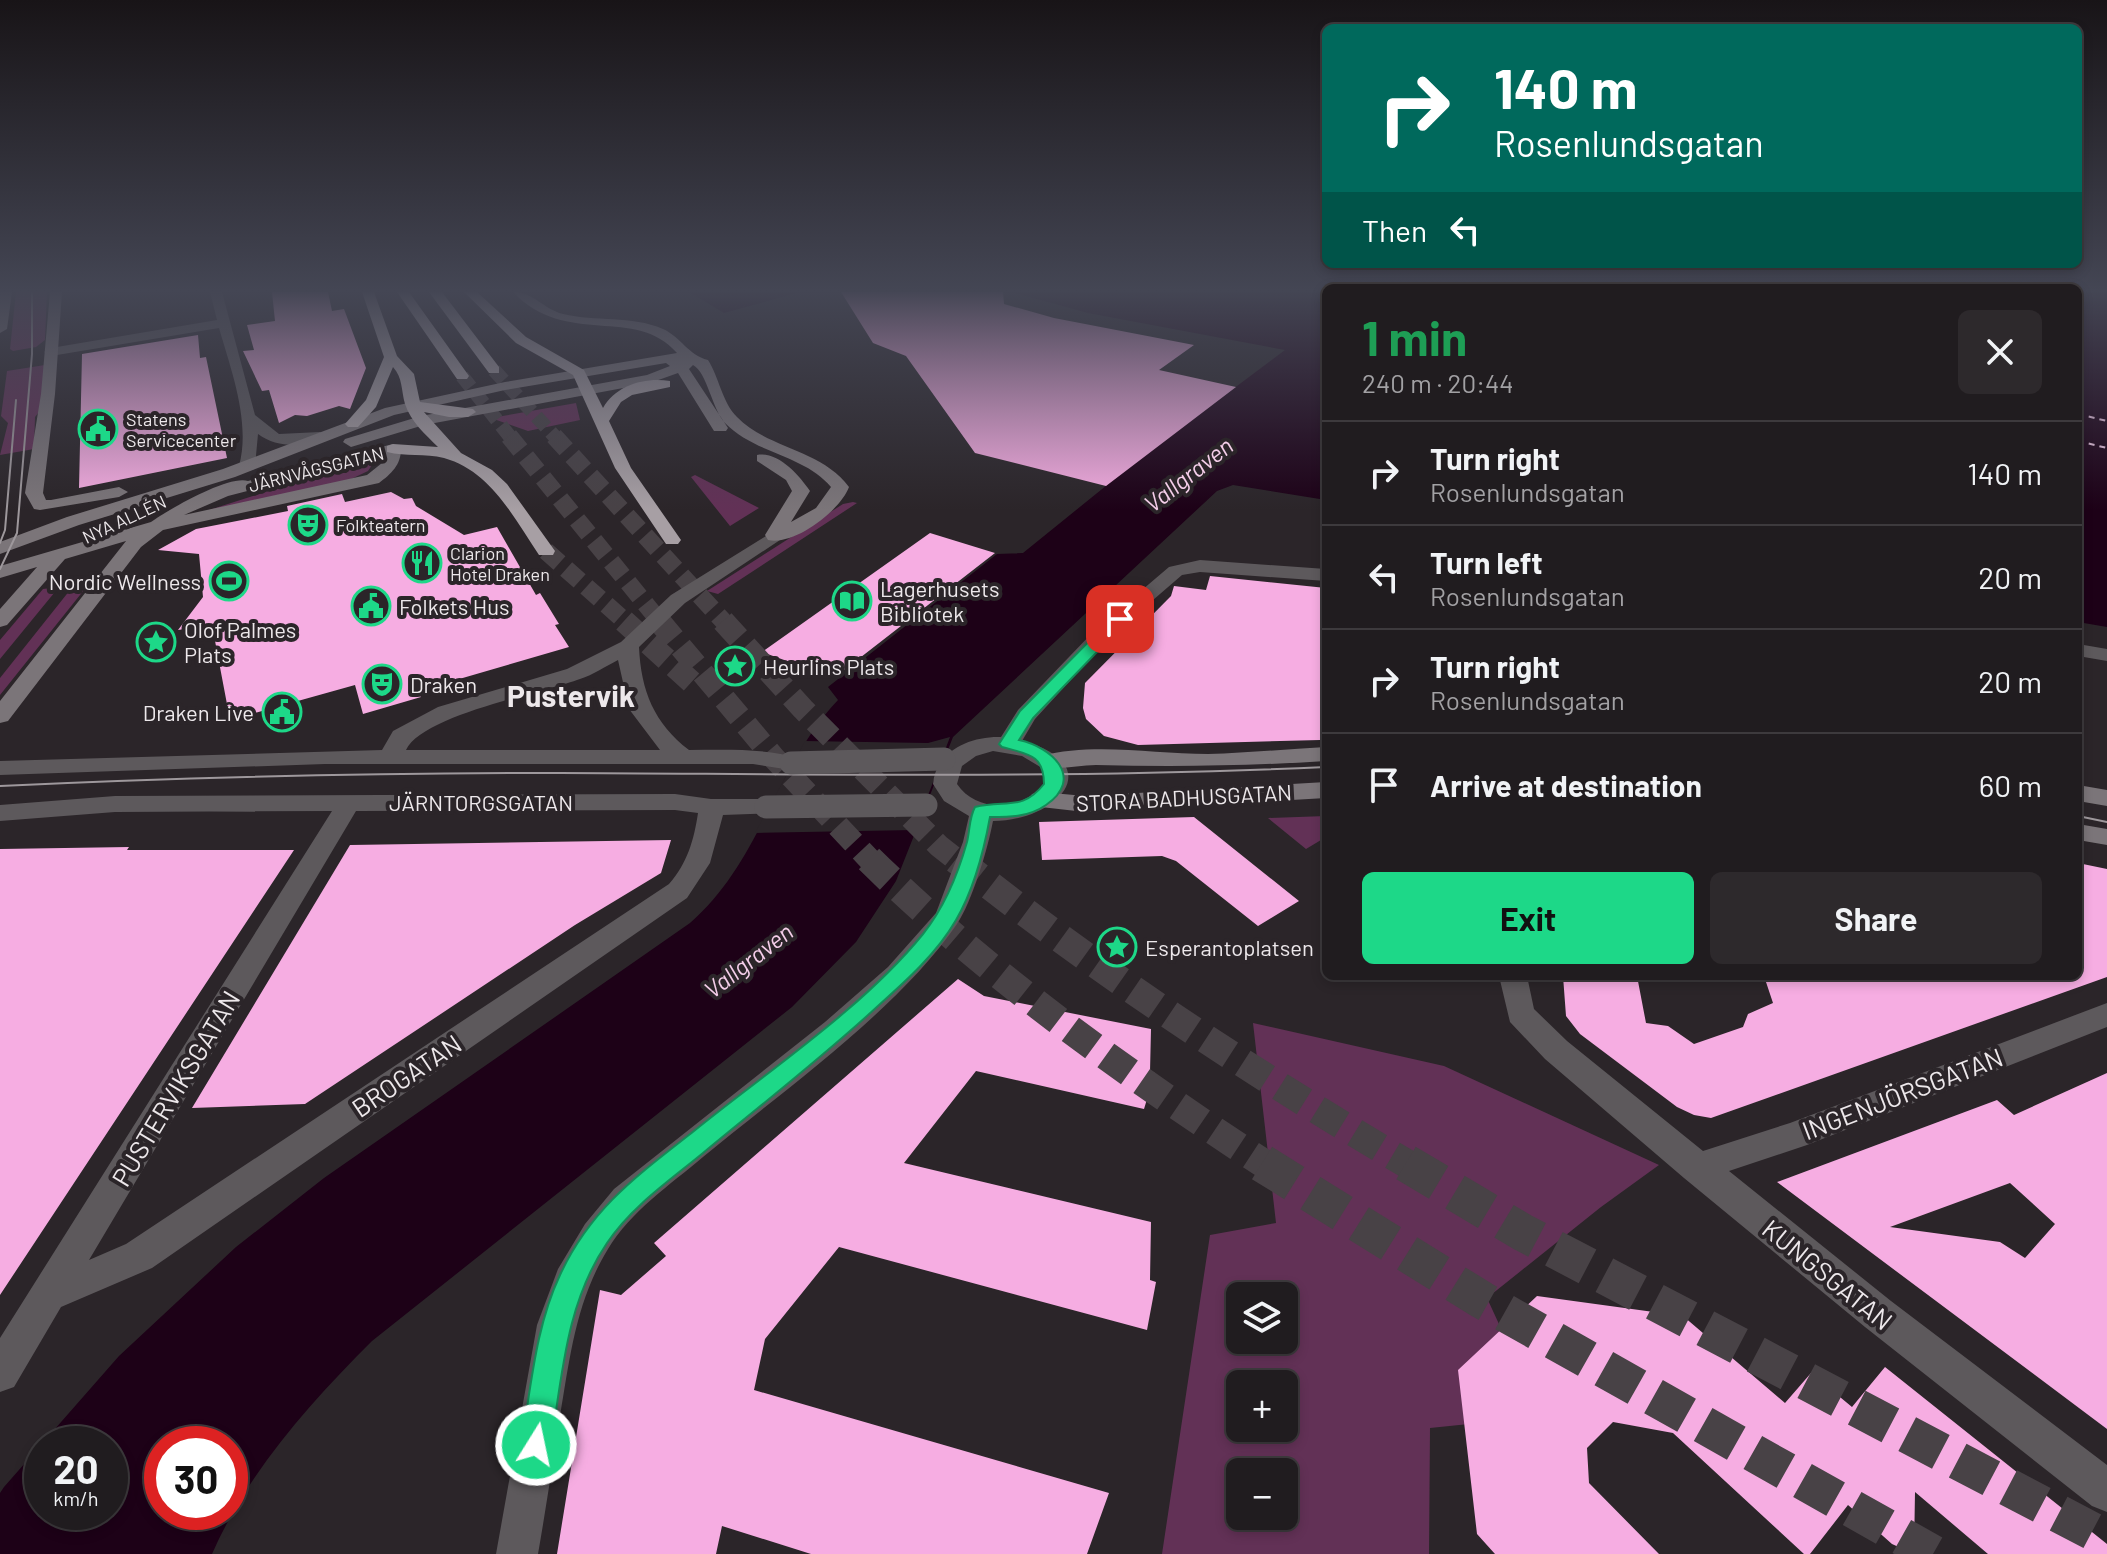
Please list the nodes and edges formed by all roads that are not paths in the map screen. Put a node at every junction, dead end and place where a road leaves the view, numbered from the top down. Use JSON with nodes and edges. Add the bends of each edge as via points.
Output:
{"nodes":[{"id":1,"x":49,"y":365,"type":"edge"},
{"id":2,"x":235,"y":365,"type":"edge"},
{"id":3,"x":386,"y":365,"type":"edge"},
{"id":4,"x":398,"y":365,"type":"edge"},
{"id":5,"x":454,"y":365,"type":"edge"},
{"id":6,"x":490,"y":365,"type":"edge"},
{"id":7,"x":564,"y":365,"type":"edge"},
{"id":8,"x":625,"y":365,"type":"edge"},
{"id":9,"x":671,"y":365,"type":"edge"},
{"id":10,"x":686,"y":365,"type":"edge"},
{"id":11,"x":704,"y":365,"type":"edge"},
{"id":12,"x":494,"y":370,"type":"tunnel mouth"},
{"id":13,"x":579,"y":373,"type":"junction"},
{"id":14,"x":462,"y":376,"type":"tunnel mouth"},
{"id":15,"x":628,"y":383,"type":"junction"},
{"id":16,"x":665,"y":384,"type":"junction"},
{"id":17,"x":587,"y":390,"type":"junction"},
{"id":18,"x":695,"y":390,"type":"junction"},
{"id":19,"x":413,"y":405,"type":"junction"},
{"id":20,"x":468,"y":412,"type":"junction"},
{"id":21,"x":249,"y":418,"type":"junction"},
{"id":22,"x":601,"y":419,"type":"junction"},
{"id":23,"x":421,"y":421,"type":"junction"},
{"id":24,"x":358,"y":430,"type":"junction"},
{"id":25,"x":320,"y":437,"type":"junction"},
{"id":26,"x":393,"y":449,"type":"junction"},
{"id":27,"x":453,"y":454,"type":"junction"},
{"id":28,"x":247,"y":466,"type":"junction"},
{"id":29,"x":229,"y":473,"type":"junction"},
{"id":30,"x":216,"y":494,"type":"junction"},
{"id":31,"x":154,"y":527,"type":"junction"},
{"id":32,"x":774,"y":536,"type":"junction"},
{"id":33,"x":672,"y":540,"type":"dead end"},
{"id":34,"x":0,"y":548,"type":"edge"},
{"id":35,"x":546,"y":551,"type":"tunnel mouth"},
{"id":36,"x":57,"y":556,"type":"junction"},
{"id":37,"x":0,"y":572,"type":"edge"},
{"id":38,"x":1322,"y":575,"type":"edge"},
{"id":39,"x":0,"y":621,"type":"edge"},
{"id":40,"x":628,"y":646,"type":"junction"},
{"id":41,"x":2082,"y":651,"type":"edge"},
{"id":42,"x":2107,"y":655,"type":"edge"},
{"id":43,"x":0,"y":716,"type":"edge"},
{"id":44,"x":1008,"y":744,"type":"junction"},
{"id":45,"x":1322,"y":754,"type":"edge"},
{"id":46,"x":683,"y":757,"type":"junction"},
{"id":47,"x":389,"y":759,"type":"junction"},
{"id":48,"x":950,"y":759,"type":"junction"},
{"id":49,"x":1049,"y":761,"type":"junction"},
{"id":50,"x":0,"y":768,"type":"edge"},
{"id":51,"x":1322,"y":790,"type":"edge"},
{"id":52,"x":2082,"y":794,"type":"edge"},
{"id":53,"x":2107,"y":798,"type":"edge"},
{"id":54,"x":1041,"y":800,"type":"junction"},
{"id":55,"x":349,"y":803,"type":"junction"},
{"id":56,"x":711,"y":807,"type":"junction"},
{"id":57,"x":972,"y":808,"type":"junction"},
{"id":58,"x":0,"y":813,"type":"edge"},
{"id":59,"x":2082,"y":833,"type":"edge"},
{"id":60,"x":2107,"y":837,"type":"edge"},
{"id":61,"x":1514,"y":980,"type":"edge"},
{"id":62,"x":2107,"y":1015,"type":"edge"},
{"id":63,"x":1696,"y":1168,"type":"junction"},
{"id":64,"x":48,"y":1295,"type":"junction"},
{"id":65,"x":0,"y":1373,"type":"edge"},
{"id":66,"x":2107,"y":1491,"type":"edge"},
{"id":67,"x":517,"y":1554,"type":"edge"}],
"edges":[{"from":1,"to":28,"type":"street","name":"JÄRNVÅGSGATAN","via":[[34,493],[40,505]]},
{"from":2,"to":21,"type":"street"},
{"from":3,"to":24,"type":"highway"},
{"from":4,"to":19,"type":"highway","via":[[407,374]]},
{"from":5,"to":14,"type":"highway"},
{"from":6,"to":12,"type":"highway"},
{"from":7,"to":13,"type":"highway"},
{"from":8,"to":13,"type":"street","name":"JÄRNVÅGSGATAN"},
{"from":9,"to":15,"type":"street","name":"JÄRNVÅGSGATAN"},
{"from":10,"to":18,"type":"street"},
{"from":11,"to":32,"type":"street","via":[[729,418],[769,447],[824,471],[840,487],[838,497],[824,510]]},
{"from":13,"to":17,"type":"highway"},
{"from":13,"to":19,"type":"street","name":"JÄRNVÅGSGATAN"},
{"from":15,"to":16,"type":"street","name":"JÄRNVÅGSGATAN"},
{"from":15,"to":17,"type":"street","name":"JÄRNVÅGSGATAN"},
{"from":16,"to":18,"type":"street","name":"JÄRNVÅGSGATAN"},
{"from":16,"to":22,"type":"highway","via":[[627,391]]},
{"from":17,"to":20,"type":"street","name":"JÄRNVÅGSGATAN"},
{"from":17,"to":22,"type":"highway"},
{"from":18,"to":32,"type":"street","via":[[717,425],[785,471],[801,491]]},
{"from":19,"to":20,"type":"highway"},
{"from":19,"to":23,"type":"highway"},
{"from":19,"to":24,"type":"street","name":"JÄRNVÅGSGATAN"},
{"from":20,"to":23,"type":"street","name":"JÄRNVÅGSGATAN"},
{"from":21,"to":25,"type":"street","via":[[270,436]]},
{"from":21,"to":28,"type":"street","via":[[253,453]]},
{"from":22,"to":33,"type":"highway","via":[[644,503]]},
{"from":23,"to":24,"type":"street","name":"JÄRNVÅGSGATAN"},
{"from":23,"to":27,"type":"highway"},
{"from":24,"to":25,"type":"street","name":"JÄRNVÅGSGATAN"},
{"from":24,"to":26,"type":"street"},
{"from":24,"to":30,"type":"street","name":"JÄRNVÅGSGATAN"},
{"from":25,"to":28,"type":"street","name":"JÄRNVÅGSGATAN"},
{"from":26,"to":27,"type":"highway"},
{"from":26,"to":30,"type":"street","name":"JÄRNVÅGSGATAN"},
{"from":26,"to":31,"type":"street","name":"JÄRNVÅGSGATAN","via":[[393,458],[373,479]]},
{"from":27,"to":35,"type":"highway","via":[[473,462],[507,494]]},
{"from":28,"to":29,"type":"street","name":"JÄRNVÅGSGATAN"},
{"from":29,"to":34,"type":"street","name":"JÄRNVÅGSGATAN"},
{"from":29,"to":36,"type":"street","name":"NYA ALLÉN","via":[[145,506]]},
{"from":30,"to":31,"type":"street","name":"JÄRNVÅGSGATAN"},
{"from":31,"to":36,"type":"street","name":"JÄRNVÅGSGATAN"},
{"from":31,"to":43,"type":"street","name":"JÄRNVÅGSGATAN","via":[[134,543]]},
{"from":32,"to":40,"type":"street","via":[[678,599]]},
{"from":36,"to":37,"type":"street","name":"JÄRNVÅGSGATAN"},
{"from":36,"to":39,"type":"street","name":"NYA ALLÉN"},
{"from":38,"to":44,"type":"street","via":[[1200,566],[1176,571],[1102,634],[1026,715]]},
{"from":40,"to":46,"type":"street","via":[[640,714]]},
{"from":40,"to":47,"type":"street","via":[[575,674],[446,712],[401,736]]},
{"from":41,"to":42,"type":"street"},
{"from":44,"to":48,"type":"street","via":[[979,746]]},
{"from":44,"to":49,"type":"street","via":[[1036,751]]},
{"from":45,"to":49,"type":"street","name":"STORA BADHUSGATAN"},
{"from":46,"to":47,"type":"street","name":"JÄRNTORGSGATAN"},
{"from":46,"to":48,"type":"street","name":"JÄRNTORGSGATAN","bridge":true,"via":[[791,763]]},
{"from":47,"to":50,"type":"street","name":"JÄRNTORGSGATAN"},
{"from":48,"to":57,"type":"street","via":[[945,784]]},
{"from":49,"to":54,"type":"street","via":[[1055,779]]},
{"from":51,"to":54,"type":"street","name":"STORA BADHUSGATAN","via":[[1085,804]]},
{"from":52,"to":53,"type":"street"},
{"from":54,"to":57,"type":"street","via":[[1008,813]]},
{"from":55,"to":56,"type":"street","name":"JÄRNTORGSGATAN","via":[[675,802]]},
{"from":55,"to":58,"type":"street","name":"JÄRNTORGSGATAN","via":[[115,804]]},
{"from":55,"to":64,"type":"street","name":"PUSTERVIKSGATAN"},
{"from":56,"to":57,"type":"street","name":"JÄRNTORGSGATAN","bridge":true},
{"from":56,"to":64,"type":"street","name":"BROGATAN","via":[[710,826],[689,880],[678,891],[139,1256]]},
{"from":57,"to":67,"type":"street","via":[[976,842],[948,917],[928,942],[836,1030],[626,1200],[597,1235],[571,1281],[556,1325]]},
{"from":59,"to":60,"type":"street"},
{"from":61,"to":63,"type":"street","name":"KUNGSGATAN","via":[[1520,1014]]},
{"from":62,"to":63,"type":"street","name":"INGENJÖRSGATAN"},
{"from":63,"to":66,"type":"street","name":"KUNGSGATAN"},
{"from":64,"to":65,"type":"street","name":"PUSTERVIKSGATAN"}]}
